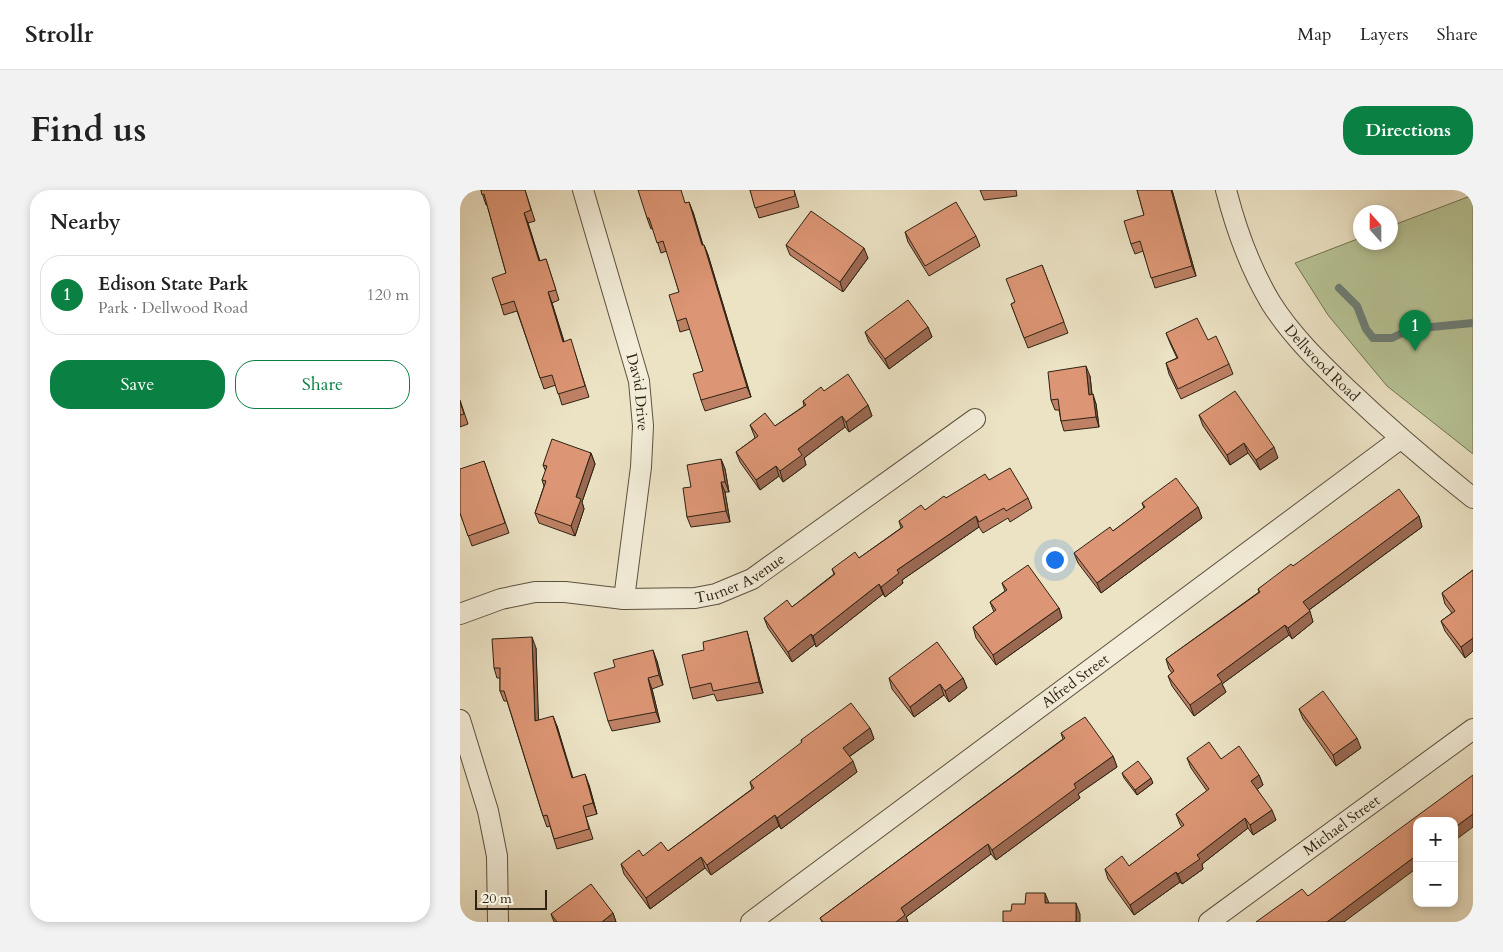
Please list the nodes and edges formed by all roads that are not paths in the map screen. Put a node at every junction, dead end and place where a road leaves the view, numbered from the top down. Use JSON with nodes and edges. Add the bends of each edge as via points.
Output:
{"nodes":[{"id":1,"x":583,"y":190,"type":"edge"},
{"id":2,"x":1226,"y":190,"type":"edge"},
{"id":3,"x":975,"y":419,"type":"dead end"},
{"id":4,"x":1400,"y":440,"type":"junction"},
{"id":5,"x":1473,"y":498,"type":"edge"},
{"id":6,"x":624,"y":600,"type":"junction"},
{"id":7,"x":460,"y":614,"type":"edge"},
{"id":8,"x":460,"y":720,"type":"edge"},
{"id":9,"x":1473,"y":729,"type":"edge"},
{"id":10,"x":498,"y":922,"type":"edge"},
{"id":11,"x":751,"y":922,"type":"edge"},
{"id":12,"x":1209,"y":922,"type":"edge"}],
"edges":[{"from":1,"to":6,"type":"street","name":"David Drive","via":[[639,381],[643,426],[641,467]]},
{"from":2,"to":4,"type":"street","name":"Dellwood Road","via":[[1251,264],[1271,303],[1318,361]]},
{"from":3,"to":6,"type":"street","name":"Turner Avenue","via":[[752,579],[716,594],[694,598]]},
{"from":4,"to":5,"type":"street","name":"Dellwood Road"},
{"from":4,"to":11,"type":"street","name":"Alfred Street"},
{"from":6,"to":7,"type":"street","name":"Turner Avenue","via":[[565,592],[535,592],[500,599]]},
{"from":8,"to":10,"type":"street","via":[[488,811],[497,856]]},
{"from":9,"to":12,"type":"street","name":"Michael Street"}]}
